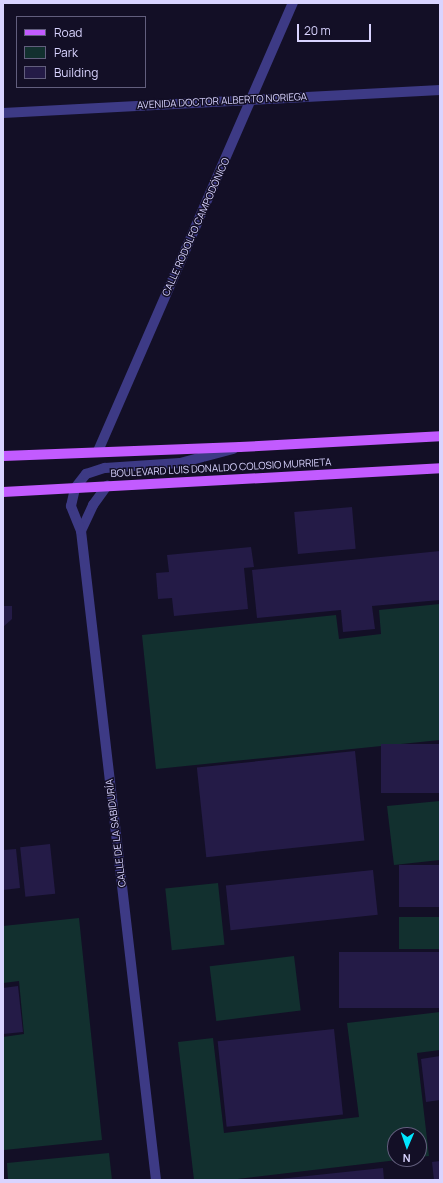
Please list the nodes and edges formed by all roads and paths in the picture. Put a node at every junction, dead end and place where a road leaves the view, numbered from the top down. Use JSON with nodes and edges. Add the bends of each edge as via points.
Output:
{"nodes":[{"id":1,"x":293,"y":3,"type":"edge"},
{"id":2,"x":440,"y":90,"type":"edge"},
{"id":3,"x":252,"y":100,"type":"junction"},
{"id":4,"x":3,"y":113,"type":"edge"},
{"id":5,"x":440,"y":436,"type":"edge"},
{"id":6,"x":240,"y":448,"type":"junction"},
{"id":7,"x":98,"y":451,"type":"junction"},
{"id":8,"x":3,"y":456,"type":"edge"},
{"id":9,"x":440,"y":468,"type":"edge"},
{"id":10,"x":107,"y":486,"type":"junction"},
{"id":11,"x":74,"y":488,"type":"junction"},
{"id":12,"x":3,"y":492,"type":"edge"},
{"id":13,"x":81,"y":531,"type":"junction"},
{"id":14,"x":156,"y":1180,"type":"edge"}],
"edges":[{"from":1,"to":3,"type":"street","name":"CALLE RODOLFO CAMPODÓNICO"},
{"from":2,"to":3,"type":"street","name":"AVENIDA DOCTOR ALBERTO NORIEGA"},
{"from":3,"to":4,"type":"street","name":"AVENIDA DOCTOR ALBERTO NORIEGA"},
{"from":3,"to":7,"type":"street","name":"CALLE RODOLFO CAMPODÓNICO"},
{"from":5,"to":6,"type":"main road","name":"BOULEVARD LUIS DONALDO COLOSIO MURRIETA"},
{"from":6,"to":7,"type":"main road","name":"BOULEVARD LUIS DONALDO COLOSIO MURRIETA"},
{"from":6,"to":11,"type":"street","via":[[180,463],[105,468],[86,474]]},
{"from":7,"to":8,"type":"main road","name":"BOULEVARD LUIS DONALDO COLOSIO MURRIETA"},
{"from":9,"to":10,"type":"main road","name":"BOULEVARD LUIS DONALDO COLOSIO MURRIETA"},
{"from":10,"to":11,"type":"main road","name":"BOULEVARD LUIS DONALDO COLOSIO MURRIETA"},
{"from":10,"to":13,"type":"street","via":[[93,505]]},
{"from":11,"to":12,"type":"main road","name":"BOULEVARD LUIS DONALDO COLOSIO MURRIETA"},
{"from":11,"to":13,"type":"street","name":"CALLE DE LA SABIDURÍA","via":[[71,506]]},
{"from":13,"to":14,"type":"street","name":"CALLE DE LA SABIDURÍA"}]}
